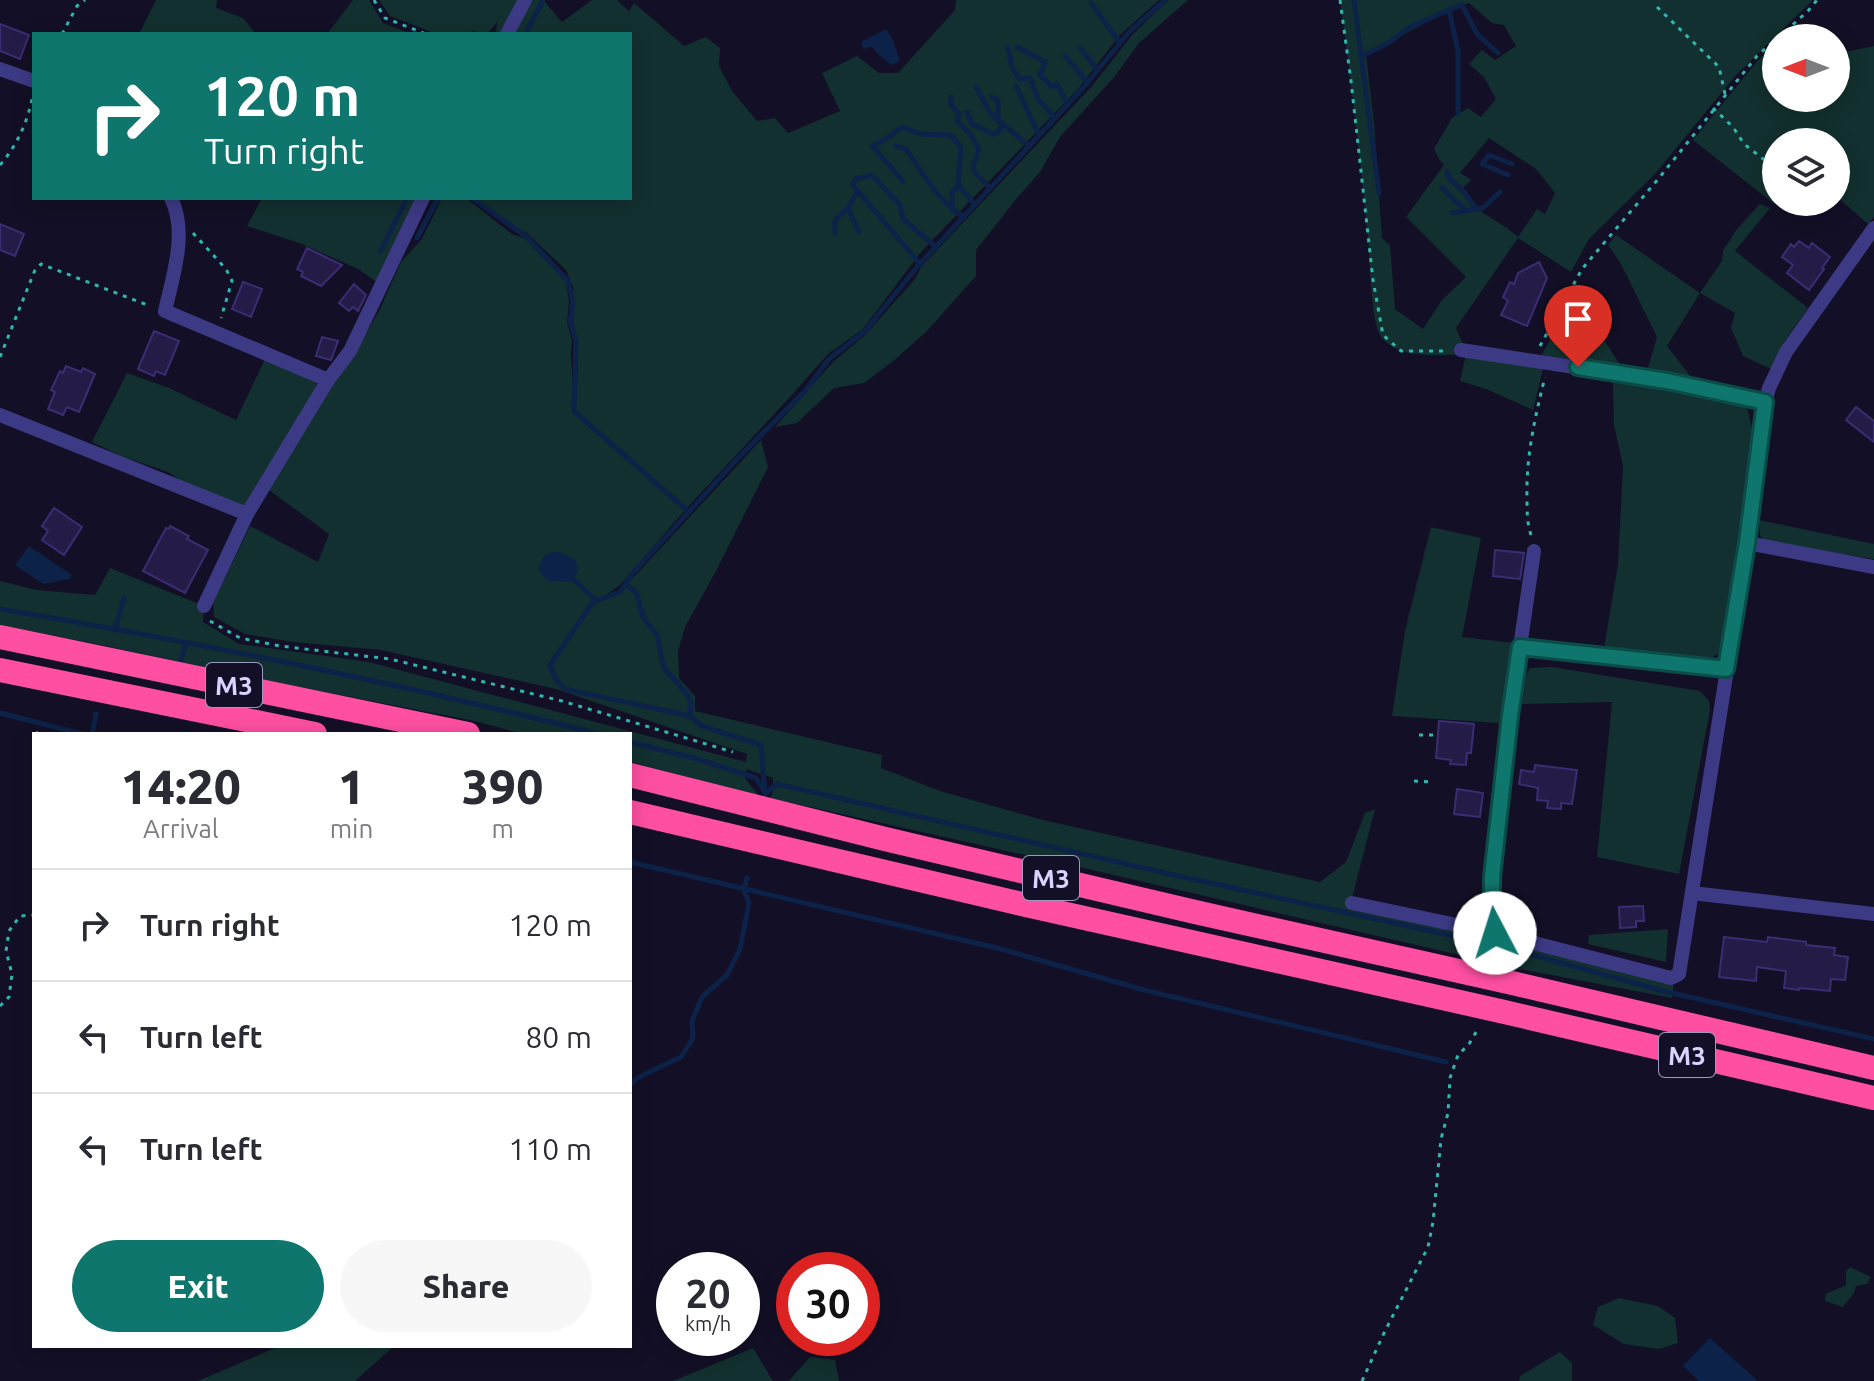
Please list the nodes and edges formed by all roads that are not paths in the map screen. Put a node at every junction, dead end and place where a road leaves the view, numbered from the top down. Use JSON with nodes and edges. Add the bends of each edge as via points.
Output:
{"nodes":[{"id":1,"x":525,"y":0,"type":"edge"},
{"id":2,"x":508,"y":32,"type":"edge"},
{"id":3,"x":0,"y":69,"type":"edge"},
{"id":4,"x":32,"y":80,"type":"edge"},
{"id":5,"x":172,"y":200,"type":"edge"},
{"id":6,"x":422,"y":200,"type":"edge"},
{"id":7,"x":1874,"y":228,"type":"edge"},
{"id":8,"x":1461,"y":350,"type":"road end"},
{"id":9,"x":328,"y":380,"type":"junction"},
{"id":10,"x":1765,"y":402,"type":"junction"},
{"id":11,"x":0,"y":415,"type":"edge"},
{"id":12,"x":247,"y":514,"type":"junction"},
{"id":13,"x":1747,"y":543,"type":"junction"},
{"id":14,"x":1534,"y":551,"type":"road end"},
{"id":15,"x":1874,"y":567,"type":"edge"},
{"id":16,"x":204,"y":606,"type":"road end"},
{"id":17,"x":0,"y":637,"type":"edge"},
{"id":18,"x":1520,"y":647,"type":"junction"},
{"id":19,"x":1726,"y":669,"type":"junction"},
{"id":20,"x":0,"y":670,"type":"edge"},
{"id":21,"x":305,"y":732,"type":"edge"},
{"id":22,"x":458,"y":732,"type":"edge"},
{"id":23,"x":632,"y":776,"type":"edge"},
{"id":24,"x":632,"y":812,"type":"edge"},
{"id":25,"x":1692,"y":893,"type":"junction"},
{"id":26,"x":1352,"y":903,"type":"dead end"},
{"id":27,"x":1874,"y":914,"type":"edge"},
{"id":28,"x":1495,"y":933,"type":"junction"},
{"id":29,"x":1874,"y":1068,"type":"edge"},
{"id":30,"x":1874,"y":1098,"type":"edge"}],
"edges":[{"from":1,"to":2,"type":"street"},
{"from":3,"to":4,"type":"street"},
{"from":5,"to":9,"type":"street","via":[[179,219],[165,311]]},
{"from":6,"to":9,"type":"street","via":[[350,351]]},
{"from":7,"to":10,"type":"street","via":[[1786,352]]},
{"from":8,"to":10,"type":"street","via":[[1667,381]]},
{"from":9,"to":12,"type":"street"},
{"from":10,"to":13,"type":"street"},
{"from":11,"to":12,"type":"street"},
{"from":12,"to":16,"type":"street"},
{"from":13,"to":15,"type":"street"},
{"from":13,"to":19,"type":"street"},
{"from":14,"to":18,"type":"street"},
{"from":17,"to":22,"type":"highway","number":"M3"},
{"from":18,"to":19,"type":"street"},
{"from":18,"to":28,"type":"street","via":[[1492,877]]},
{"from":19,"to":25,"type":"street"},
{"from":20,"to":21,"type":"highway","number":"M3"},
{"from":23,"to":29,"type":"highway","number":"M3"},
{"from":24,"to":30,"type":"highway","number":"M3"},
{"from":25,"to":27,"type":"street"},
{"from":25,"to":28,"type":"street","via":[[1679,974],[1674,978]]},
{"from":26,"to":28,"type":"street"}]}
